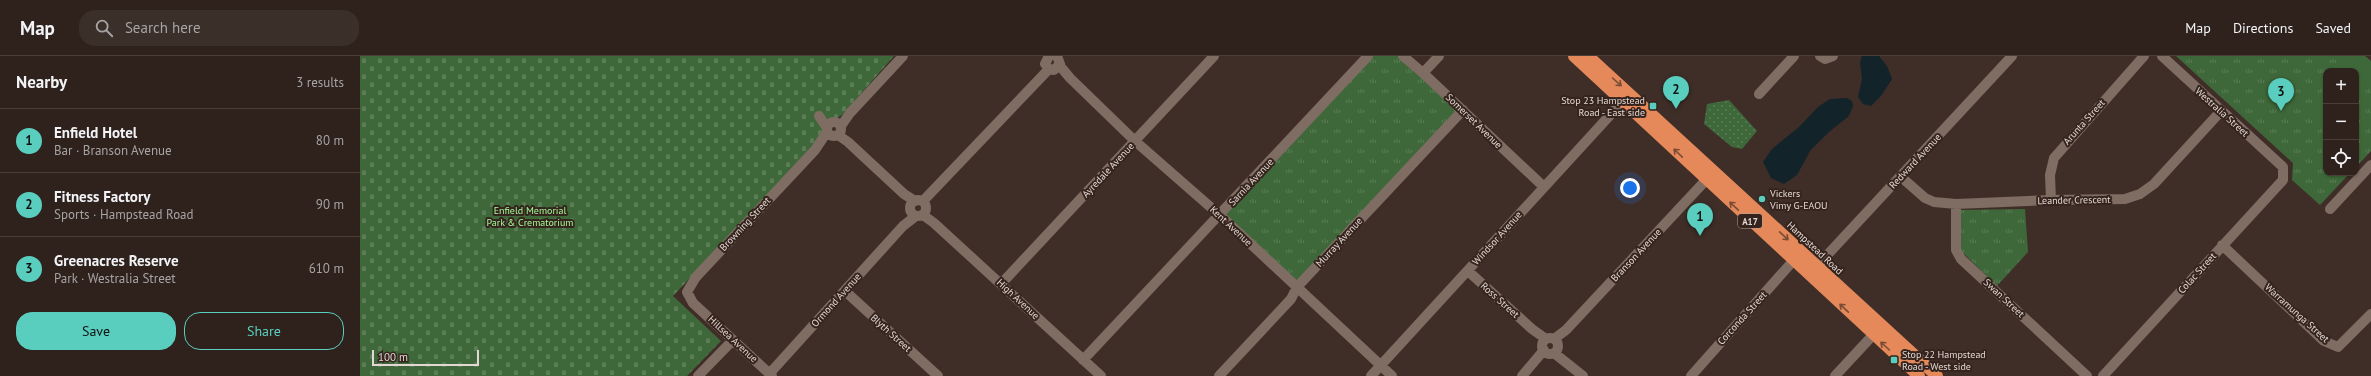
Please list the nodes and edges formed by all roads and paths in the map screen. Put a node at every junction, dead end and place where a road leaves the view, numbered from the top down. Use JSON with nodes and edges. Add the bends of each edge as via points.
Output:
{"nodes":[{"id":1,"x":903,"y":56,"type":"edge"},
{"id":2,"x":1214,"y":56,"type":"edge"},
{"id":3,"x":1368,"y":56,"type":"edge"},
{"id":4,"x":1403,"y":56,"type":"edge"},
{"id":5,"x":1439,"y":56,"type":"edge"},
{"id":6,"x":1574,"y":56,"type":"edge"},
{"id":7,"x":1588,"y":56,"type":"edge"},
{"id":8,"x":1794,"y":56,"type":"edge"},
{"id":9,"x":1820,"y":56,"type":"edge"},
{"id":10,"x":1833,"y":56,"type":"edge"},
{"id":11,"x":2012,"y":56,"type":"edge"},
{"id":12,"x":2144,"y":56,"type":"edge"},
{"id":13,"x":2162,"y":56,"type":"edge"},
{"id":14,"x":1053,"y":61,"type":"edge"},
{"id":15,"x":1423,"y":73,"type":"junction"},
{"id":16,"x":1759,"y":94,"type":"dead end"},
{"id":17,"x":1623,"y":101,"type":"junction"},
{"id":18,"x":1463,"y":110,"type":"junction"},
{"id":19,"x":2221,"y":111,"type":"junction"},
{"id":20,"x":834,"y":129,"type":"junction"},
{"id":21,"x":1135,"y":141,"type":"junction"},
{"id":22,"x":2371,"y":165,"type":"edge"},
{"id":23,"x":2284,"y":167,"type":"joint"},
{"id":24,"x":1715,"y":171,"type":"junction"},
{"id":25,"x":1900,"y":176,"type":"junction"},
{"id":26,"x":1706,"y":180,"type":"junction"},
{"id":27,"x":1544,"y":187,"type":"junction"},
{"id":28,"x":2051,"y":200,"type":"junction"},
{"id":29,"x":1956,"y":204,"type":"junction"},
{"id":30,"x":919,"y":208,"type":"junction"},
{"id":31,"x":2330,"y":209,"type":"dead end"},
{"id":32,"x":1220,"y":215,"type":"junction"},
{"id":33,"x":2222,"y":245,"type":"junction"},
{"id":34,"x":1801,"y":252,"type":"junction"},
{"id":35,"x":1793,"y":261,"type":"junction"},
{"id":36,"x":1817,"y":266,"type":"junction"},
{"id":37,"x":1468,"y":271,"type":"junction"},
{"id":38,"x":1808,"y":275,"type":"junction"},
{"id":39,"x":1001,"y":284,"type":"junction"},
{"id":40,"x":1297,"y":287,"type":"junction"},
{"id":41,"x":845,"y":291,"type":"junction"},
{"id":42,"x":693,"y":303,"type":"joint"},
{"id":43,"x":2371,"y":314,"type":"edge"},
{"id":44,"x":1881,"y":326,"type":"junction"},
{"id":45,"x":1873,"y":334,"type":"junction"},
{"id":46,"x":733,"y":340,"type":"junction"},
{"id":47,"x":1551,"y":346,"type":"junction"},
{"id":48,"x":1083,"y":360,"type":"junction"},
{"id":49,"x":1381,"y":366,"type":"junction"},
{"id":50,"x":771,"y":375,"type":"edge"},
{"id":51,"x":698,"y":376,"type":"edge"},
{"id":52,"x":938,"y":376,"type":"edge"},
{"id":53,"x":1100,"y":376,"type":"edge"},
{"id":54,"x":1219,"y":376,"type":"edge"},
{"id":55,"x":1371,"y":376,"type":"edge"},
{"id":56,"x":1392,"y":376,"type":"edge"},
{"id":57,"x":1522,"y":376,"type":"edge"},
{"id":58,"x":1582,"y":376,"type":"edge"},
{"id":59,"x":1691,"y":376,"type":"edge"},
{"id":60,"x":1835,"y":376,"type":"edge"},
{"id":61,"x":1919,"y":376,"type":"edge"},
{"id":62,"x":1937,"y":376,"type":"edge"},
{"id":63,"x":2087,"y":376,"type":"edge"},
{"id":64,"x":2103,"y":376,"type":"edge"}],
"edges":[{"from":1,"to":20,"type":"street","name":"Browning Street"},
{"from":2,"to":21,"type":"street","name":"Ayredale Avenue"},
{"from":3,"to":32,"type":"street","name":"Sarnia Avenue"},
{"from":4,"to":15,"type":"street","name":"Somerset Avenue"},
{"from":5,"to":15,"type":"street"},
{"from":6,"to":17,"type":"highway","number":"A17"},
{"from":7,"to":24,"type":"highway","name":"Hampstead Road","number":"A17","one_way":true},
{"from":8,"to":16,"type":"street"},
{"from":9,"to":10,"type":"street","via":[[1825,59]]},
{"from":11,"to":25,"type":"street","name":"Redward Avenue"},
{"from":12,"to":28,"type":"street","name":"Arunta Street","via":[[2054,158],[2050,175]]},
{"from":13,"to":19,"type":"street","name":"Westralia Street"},
{"from":14,"to":21,"type":"street","name":"Kent Avenue"},
{"from":14,"to":30,"type":"street","name":"Ormond Avenue"},
{"from":15,"to":18,"type":"street","name":"Somerset Avenue"},
{"from":26,"to":17,"type":"highway","number":"A17","one_way":true},
{"from":17,"to":27,"type":"street","name":"Windsor Avenue"},
{"from":18,"to":27,"type":"street","name":"Somerset Avenue"},
{"from":18,"to":40,"type":"street","name":"Murray Avenue"},
{"from":19,"to":23,"type":"street","name":"Westralia Street"},
{"from":19,"to":28,"type":"street","name":"Leander Crescent","via":[[2154,184],[2140,194],[2125,199]]},
{"from":20,"to":30,"type":"street","name":"High Avenue"},
{"from":20,"to":42,"type":"street","name":"Browning Street","via":[[689,285],[687,292]]},
{"from":21,"to":32,"type":"street","name":"Kent Avenue"},
{"from":21,"to":39,"type":"street","name":"Ayredale Avenue"},
{"from":22,"to":31,"type":"street"},
{"from":23,"to":33,"type":"street","name":"Colac Street","via":[[2284,180]]},
{"from":24,"to":26,"type":"highway"},
{"from":24,"to":34,"type":"highway","name":"Hampstead Road","number":"A17","one_way":true},
{"from":25,"to":29,"type":"street","name":"Leander Crescent","via":[[1925,198],[1934,202]]},
{"from":25,"to":36,"type":"street","name":"Redward Avenue"},
{"from":35,"to":26,"type":"highway","number":"A17","one_way":true},
{"from":26,"to":47,"type":"street","name":"Branson Avenue"},
{"from":27,"to":37,"type":"street","name":"Windsor Avenue"},
{"from":28,"to":29,"type":"street","name":"Leander Crescent"},
{"from":29,"to":63,"type":"street","name":"Swan Street","via":[[1956,250],[1961,259]]},
{"from":30,"to":39,"type":"street","name":"High Avenue"},
{"from":30,"to":41,"type":"street","name":"Ormond Avenue"},
{"from":32,"to":40,"type":"street","name":"Kent Avenue"},
{"from":32,"to":48,"type":"street","name":"Sarnia Avenue"},
{"from":33,"to":43,"type":"street","name":"Warramunga Street","via":[[2324,341],[2338,347]]},
{"from":33,"to":64,"type":"street","name":"Colac Street"},
{"from":34,"to":35,"type":"highway"},
{"from":34,"to":36,"type":"highway","name":"Hampstead Road","number":"A17"},
{"from":35,"to":38,"type":"highway","number":"A17"},
{"from":35,"to":59,"type":"street","name":"Corconda Street"},
{"from":36,"to":38,"type":"highway"},
{"from":36,"to":44,"type":"highway","name":"Hampstead Road","number":"A17"},
{"from":37,"to":47,"type":"street","name":"Ross Street"},
{"from":37,"to":49,"type":"street","name":"Windsor Avenue"},
{"from":45,"to":38,"type":"highway","number":"A17","one_way":true},
{"from":39,"to":48,"type":"street","name":"High Avenue"},
{"from":40,"to":49,"type":"street","name":"Kent Avenue"},
{"from":40,"to":54,"type":"street","name":"Murray Avenue","via":[[1291,299]]},
{"from":41,"to":50,"type":"street","name":"Ormond Avenue"},
{"from":41,"to":52,"type":"street","name":"Blyth Street"},
{"from":42,"to":46,"type":"street","name":"Hillsea Avenue"},
{"from":44,"to":45,"type":"highway"},
{"from":44,"to":62,"type":"highway","name":"Hampstead Road","number":"A17"},
{"from":45,"to":60,"type":"street"},
{"from":61,"to":45,"type":"highway","number":"A17","one_way":true},
{"from":46,"to":50,"type":"street","name":"Hillsea Avenue"},
{"from":46,"to":51,"type":"street"},
{"from":47,"to":57,"type":"street","name":"Branson Avenue"},
{"from":47,"to":58,"type":"street","name":"Ross Street"},
{"from":48,"to":53,"type":"street","name":"High Avenue"},
{"from":49,"to":55,"type":"street","name":"Windsor Avenue"},
{"from":49,"to":56,"type":"street","name":"Kent Avenue"}]}
